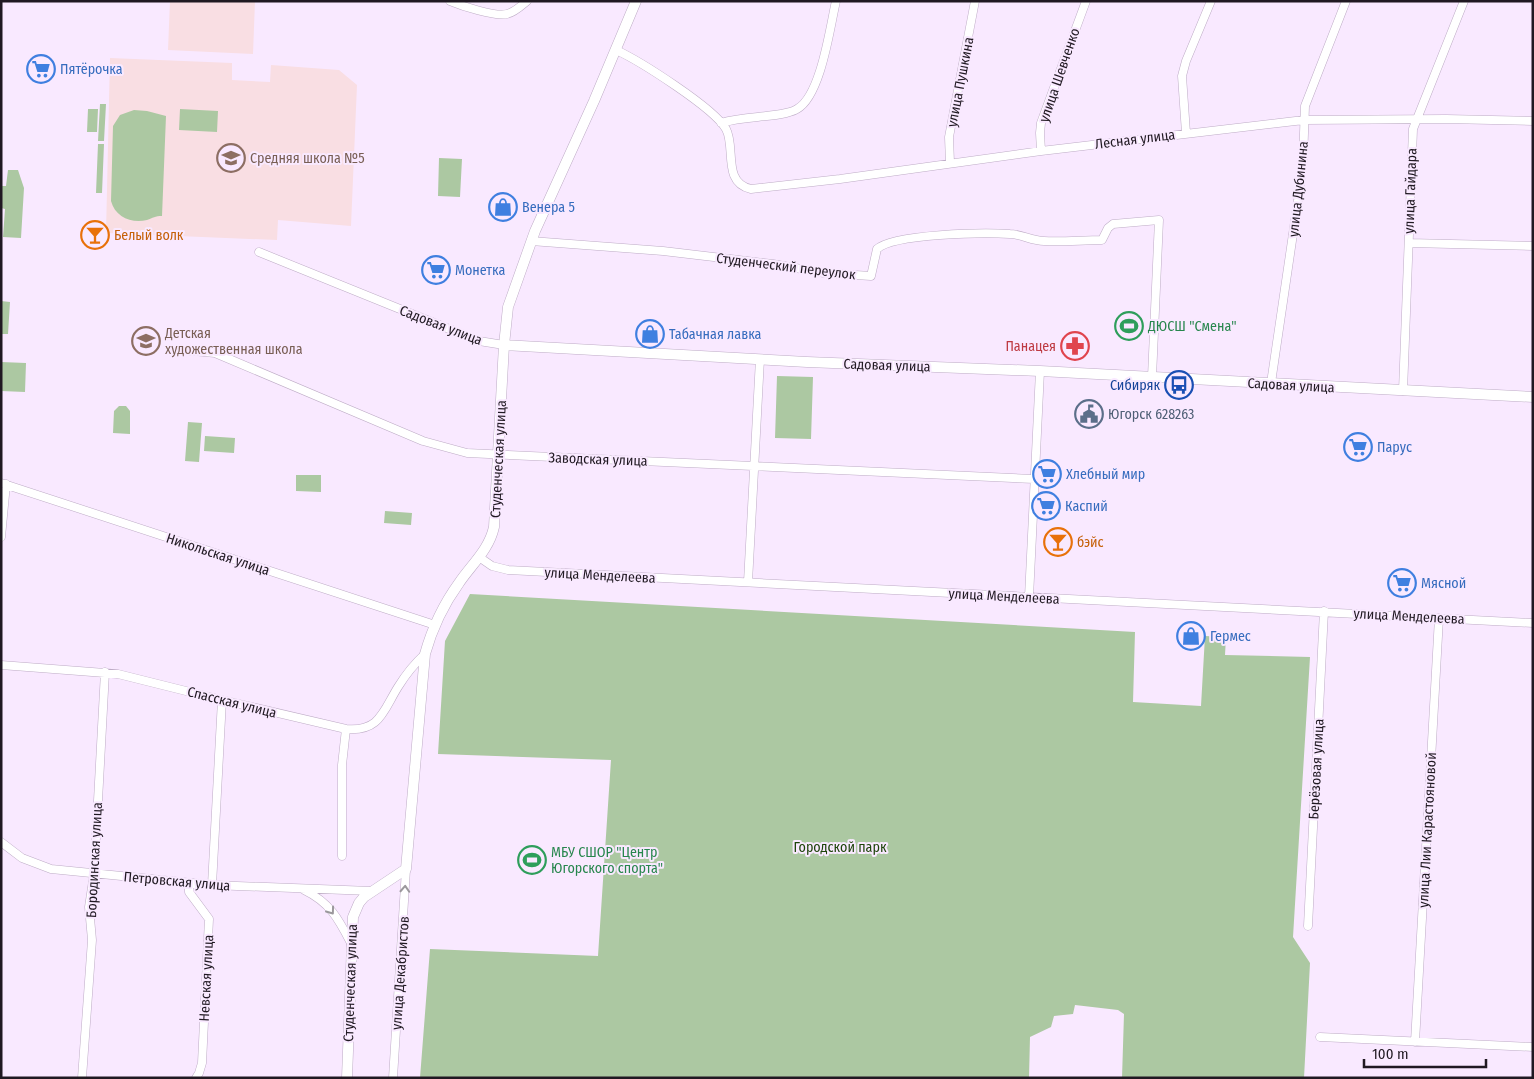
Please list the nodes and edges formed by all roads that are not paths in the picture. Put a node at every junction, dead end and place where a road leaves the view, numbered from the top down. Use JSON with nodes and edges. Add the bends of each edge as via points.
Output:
{"nodes":[{"id":1,"x":450,"y":1,"type":"edge"},
{"id":2,"x":526,"y":1,"type":"edge"},
{"id":3,"x":636,"y":1,"type":"edge"},
{"id":4,"x":836,"y":1,"type":"edge"},
{"id":5,"x":975,"y":1,"type":"edge"},
{"id":6,"x":1086,"y":1,"type":"edge"},
{"id":7,"x":1211,"y":1,"type":"edge"},
{"id":8,"x":1346,"y":1,"type":"edge"},
{"id":9,"x":1464,"y":1,"type":"edge"},
{"id":10,"x":616,"y":50,"type":"junction"},
{"id":11,"x":1417,"y":119,"type":"junction"},
{"id":12,"x":1304,"y":120,"type":"junction"},
{"id":13,"x":1533,"y":121,"type":"edge"},
{"id":14,"x":721,"y":123,"type":"junction"},
{"id":15,"x":1186,"y":133,"type":"junction"},
{"id":16,"x":1041,"y":151,"type":"junction"},
{"id":17,"x":950,"y":163,"type":"junction"},
{"id":18,"x":531,"y":241,"type":"junction"},
{"id":19,"x":1409,"y":243,"type":"junction"},
{"id":20,"x":1533,"y":246,"type":"edge"},
{"id":21,"x":259,"y":252,"type":"dead end"},
{"id":22,"x":504,"y":345,"type":"junction"},
{"id":23,"x":182,"y":350,"type":"dead end"},
{"id":24,"x":760,"y":359,"type":"junction"},
{"id":25,"x":1040,"y":371,"type":"junction"},
{"id":26,"x":1152,"y":377,"type":"junction"},
{"id":27,"x":1271,"y":383,"type":"junction"},
{"id":28,"x":1403,"y":391,"type":"junction"},
{"id":29,"x":1533,"y":397,"type":"edge"},
{"id":30,"x":499,"y":455,"type":"junction"},
{"id":31,"x":755,"y":465,"type":"junction"},
{"id":32,"x":1034,"y":479,"type":"junction"},
{"id":33,"x":4,"y":484,"type":"edge"},
{"id":34,"x":1,"y":537,"type":"edge"},
{"id":35,"x":479,"y":557,"type":"junction"},
{"id":36,"x":748,"y":582,"type":"junction"},
{"id":37,"x":1029,"y":597,"type":"junction"},
{"id":38,"x":1324,"y":611,"type":"junction"},
{"id":39,"x":1439,"y":618,"type":"junction"},
{"id":40,"x":1533,"y":623,"type":"edge"},
{"id":41,"x":435,"y":625,"type":"junction"},
{"id":42,"x":425,"y":654,"type":"junction"},
{"id":43,"x":1,"y":665,"type":"edge"},
{"id":44,"x":105,"y":672,"type":"junction"},
{"id":45,"x":222,"y":700,"type":"junction"},
{"id":46,"x":346,"y":729,"type":"junction"},
{"id":47,"x":1,"y":842,"type":"edge"},
{"id":48,"x":342,"y":856,"type":"dead end"},
{"id":49,"x":406,"y":869,"type":"junction"},
{"id":50,"x":94,"y":874,"type":"junction"},
{"id":51,"x":189,"y":884,"type":"junction"},
{"id":52,"x":212,"y":885,"type":"junction"},
{"id":53,"x":300,"y":888,"type":"junction"},
{"id":54,"x":371,"y":891,"type":"junction"},
{"id":55,"x":1308,"y":926,"type":"dead end"},
{"id":56,"x":352,"y":945,"type":"junction"},
{"id":57,"x":1320,"y":1037,"type":"dead end"},
{"id":58,"x":1415,"y":1042,"type":"junction"},
{"id":59,"x":1533,"y":1047,"type":"edge"},
{"id":60,"x":82,"y":1078,"type":"edge"},
{"id":61,"x":196,"y":1078,"type":"edge"},
{"id":62,"x":347,"y":1078,"type":"edge"},
{"id":63,"x":393,"y":1078,"type":"edge"}],
"edges":[{"from":1,"to":2,"type":"street","via":[[504,15]]},
{"from":3,"to":10,"type":"street","name":"Студенческая улица"},
{"from":4,"to":14,"type":"street","via":[[824,58],[805,103],[798,109],[778,115],[743,117]]},
{"from":5,"to":17,"type":"street","name":"улица Пушкина","via":[[949,138]]},
{"from":6,"to":16,"type":"street","name":"улица Шевченко","via":[[1041,124]]},
{"from":7,"to":15,"type":"street","via":[[1182,76]]},
{"from":8,"to":12,"type":"street","name":"улица Дубинина","via":[[1310,91]]},
{"from":9,"to":11,"type":"street","name":"улица Гайдара"},
{"from":10,"to":14,"type":"street","via":[[690,97]]},
{"from":10,"to":18,"type":"street","name":"Студенческая улица"},
{"from":11,"to":12,"type":"street","name":"Лесная улица"},
{"from":11,"to":13,"type":"street","name":"Лесная улица"},
{"from":11,"to":19,"type":"street","name":"улица Гайдара","via":[[1412,142]]},
{"from":12,"to":15,"type":"street","name":"Лесная улица"},
{"from":12,"to":27,"type":"street","name":"улица Дубинина","via":[[1298,200]]},
{"from":14,"to":17,"type":"street","name":"Лесная улица","via":[[726,130],[736,180],[746,188],[760,189]]},
{"from":15,"to":16,"type":"street","name":"Лесная улица"},
{"from":16,"to":17,"type":"street","name":"Лесная улица"},
{"from":18,"to":22,"type":"street","name":"Студенческая улица","via":[[508,307]]},
{"from":18,"to":26,"type":"street","name":"Студенческий переулок","via":[[663,251],[824,273],[871,276],[877,250],[888,242],[948,234],[1012,234],[1042,241],[1102,240],[1113,224],[1158,220]]},
{"from":19,"to":20,"type":"street"},
{"from":19,"to":28,"type":"street","name":"улица Гайдара"},
{"from":21,"to":22,"type":"street","name":"Садовая улица","via":[[480,341]]},
{"from":22,"to":24,"type":"street","name":"Садовая улица"},
{"from":22,"to":30,"type":"street","name":"Студенческая улица"},
{"from":23,"to":30,"type":"street","name":"Заводская улица","via":[[215,353],[439,446],[467,453]]},
{"from":24,"to":25,"type":"street","name":"Садовая улица"},
{"from":24,"to":31,"type":"street"},
{"from":25,"to":26,"type":"street","name":"Садовая улица"},
{"from":25,"to":32,"type":"street"},
{"from":26,"to":27,"type":"street","name":"Садовая улица"},
{"from":27,"to":28,"type":"street","name":"Садовая улица"},
{"from":28,"to":29,"type":"street","name":"Садовая улица"},
{"from":30,"to":31,"type":"street","name":"Заводская улица"},
{"from":30,"to":35,"type":"street","name":"Студенческая улица","via":[[494,528]]},
{"from":31,"to":32,"type":"street","name":"Заводская улица"},
{"from":31,"to":36,"type":"street"},
{"from":32,"to":37,"type":"street"},
{"from":33,"to":34,"type":"street"},
{"from":33,"to":41,"type":"street","name":"Никольская улица"},
{"from":35,"to":36,"type":"street","name":"улица Менделеева","via":[[492,566],[508,570]]},
{"from":35,"to":41,"type":"street","name":"Студенческая улица","via":[[454,591]]},
{"from":36,"to":37,"type":"street","name":"улица Менделеева"},
{"from":37,"to":38,"type":"street","name":"улица Менделеева"},
{"from":38,"to":39,"type":"street","name":"улица Менделеева"},
{"from":38,"to":55,"type":"street","name":"Берёзовая улица"},
{"from":39,"to":40,"type":"street","name":"улица Менделеева"},
{"from":39,"to":58,"type":"street","name":"улица Лии Карастояновой"},
{"from":41,"to":42,"type":"street","name":"Студенческая улица"},
{"from":42,"to":46,"type":"street","name":"Спасская улица","via":[[405,675],[376,723],[357,730]]},
{"from":42,"to":49,"type":"street","name":"Студенческая улица"},
{"from":43,"to":44,"type":"street","name":"Спасская улица"},
{"from":44,"to":45,"type":"street","name":"Спасская улица"},
{"from":44,"to":50,"type":"street","name":"Бородинская улица"},
{"from":45,"to":46,"type":"street","name":"Спасская улица"},
{"from":45,"to":52,"type":"street"},
{"from":46,"to":48,"type":"street","via":[[342,764]]},
{"from":47,"to":50,"type":"street","name":"Петровская улица","via":[[22,858],[42,867]]},
{"from":49,"to":54,"type":"street","name":"Студенческая улица"},
{"from":63,"to":49,"type":"street","name":"улица Декабристов","one_way":true},
{"from":50,"to":51,"type":"street","name":"Петровская улица"},
{"from":50,"to":60,"type":"street","name":"Бородинская улица","via":[[89,907],[92,940]]},
{"from":51,"to":52,"type":"street","name":"Петровская улица"},
{"from":51,"to":61,"type":"street","name":"Невская улица","via":[[189,892],[209,918],[202,1064]]},
{"from":52,"to":53,"type":"street","name":"Петровская улица"},
{"from":53,"to":54,"type":"street","name":"Петровская улица"},
{"from":53,"to":56,"type":"street","name":"Петровская улица","one_way":true,"via":[[318,896],[326,904]]},
{"from":54,"to":56,"type":"street","name":"Студенческая улица","via":[[353,917]]},
{"from":56,"to":62,"type":"street","name":"Студенческая улица"},
{"from":57,"to":58,"type":"street"},
{"from":58,"to":59,"type":"street"}]}
